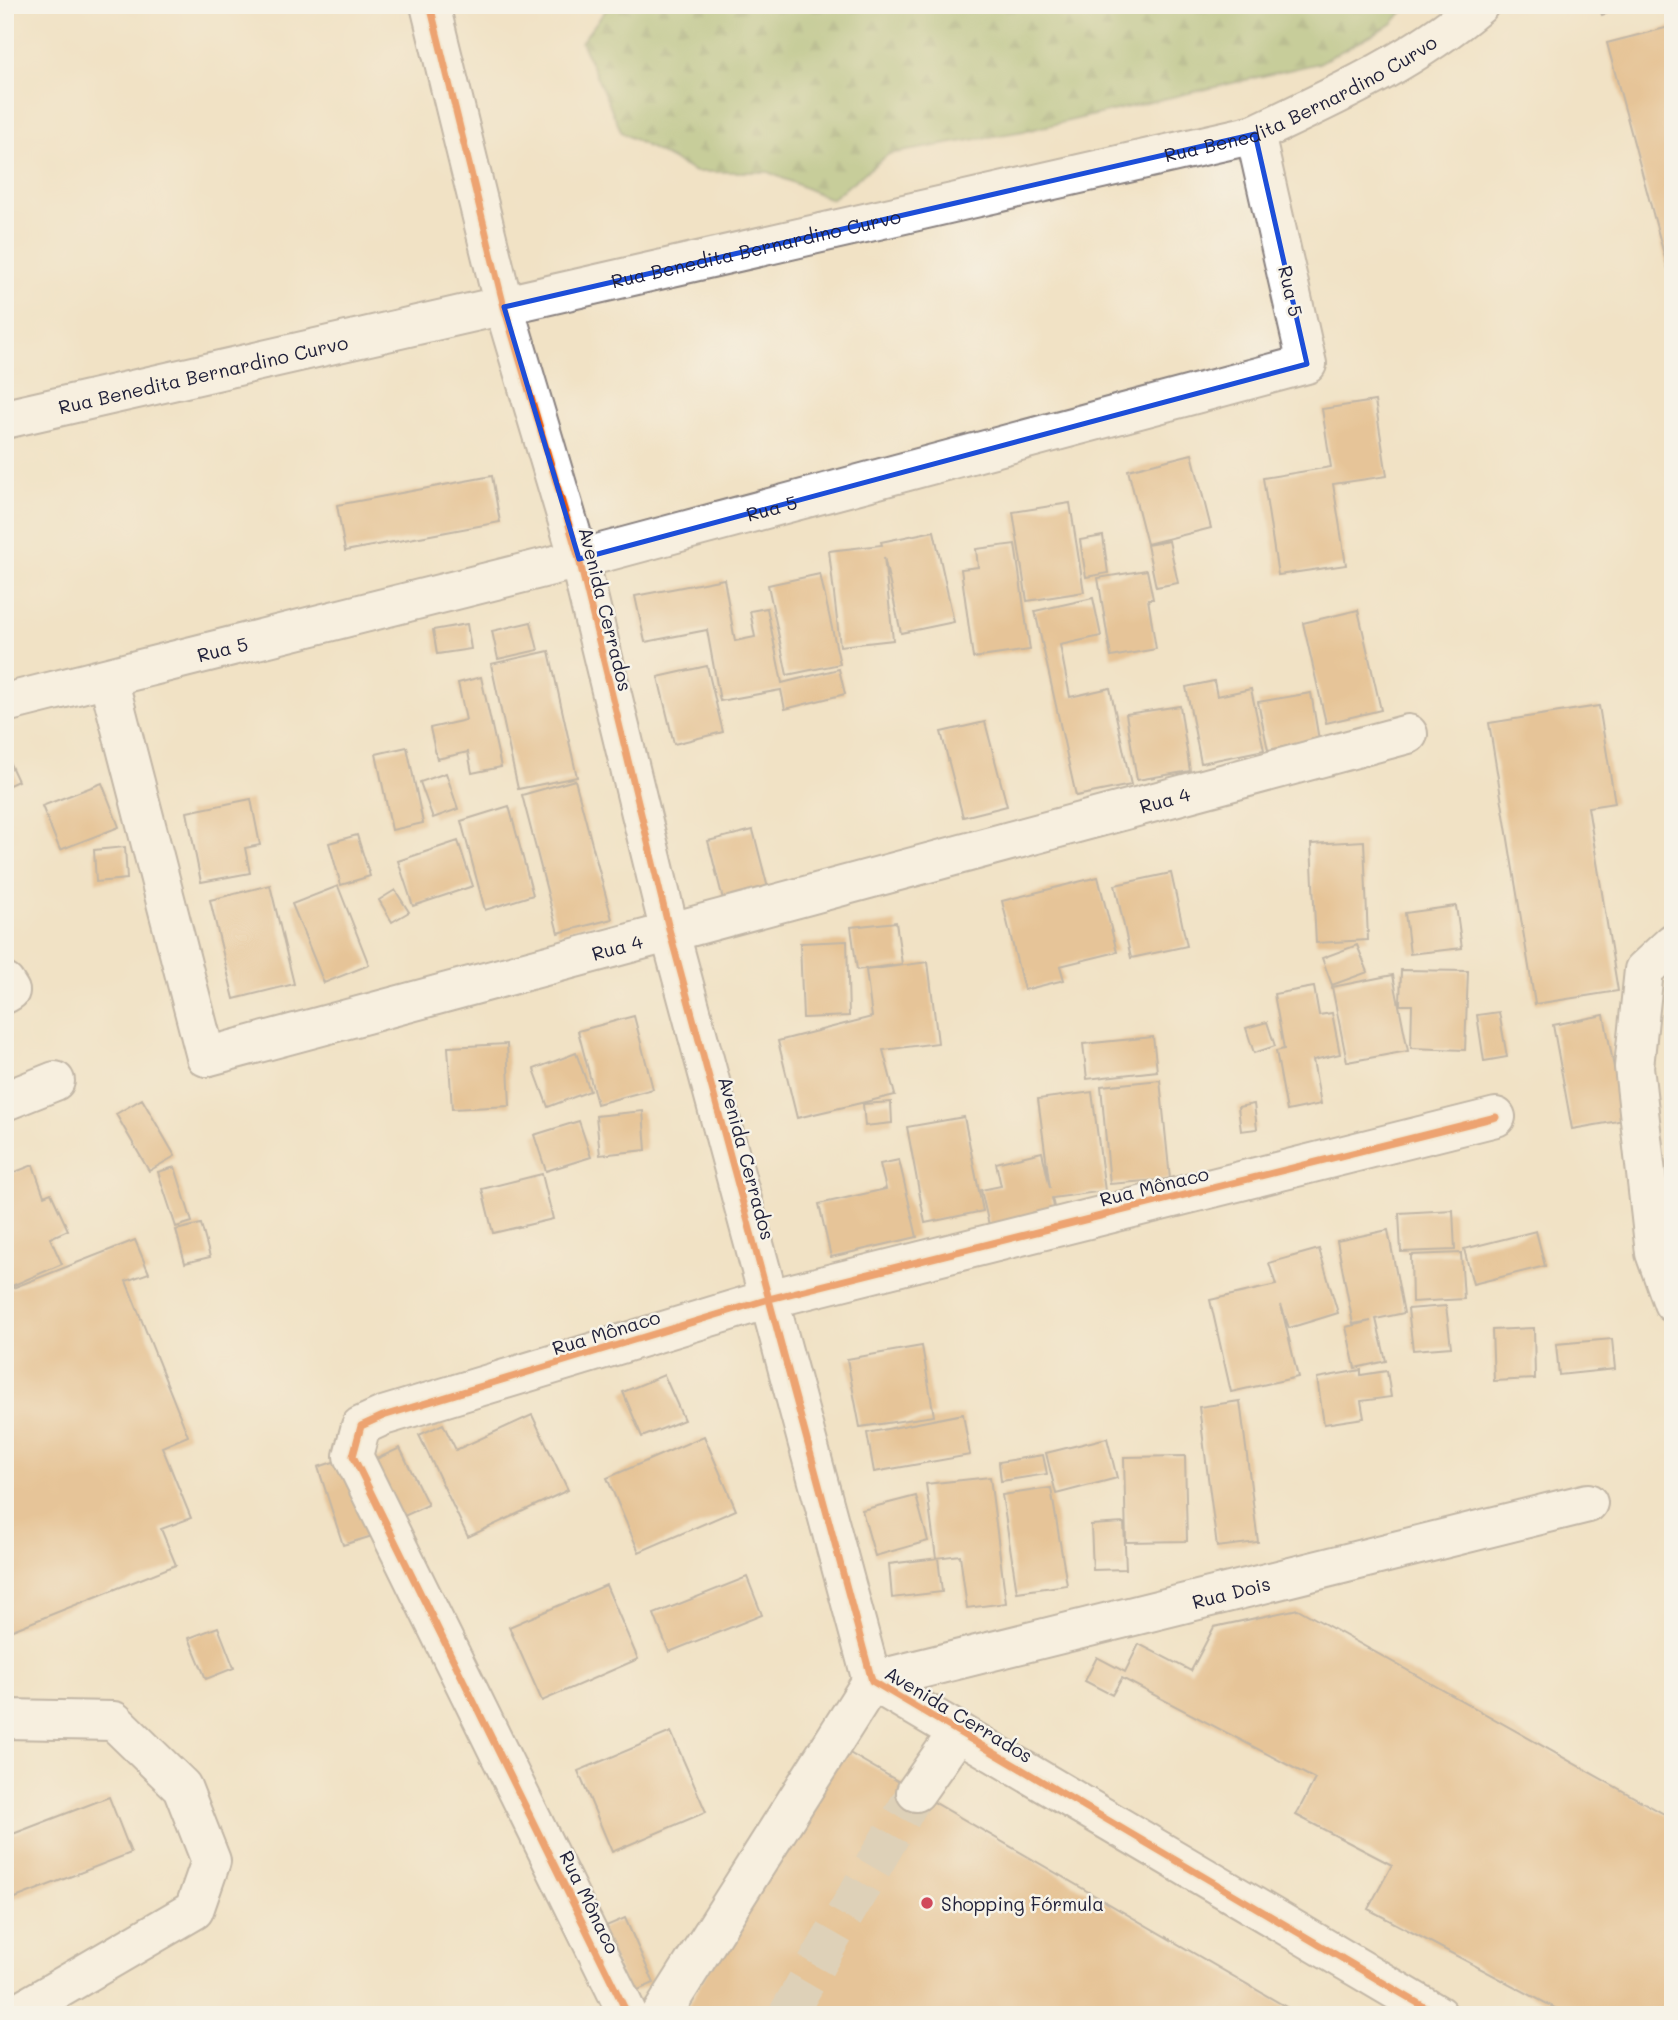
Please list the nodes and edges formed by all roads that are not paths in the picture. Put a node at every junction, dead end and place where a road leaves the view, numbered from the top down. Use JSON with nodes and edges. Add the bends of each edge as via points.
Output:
{"nodes":[{"id":1,"x":429,"y":5,"type":"edge"},
{"id":2,"x":1479,"y":5,"type":"edge"},
{"id":3,"x":1255,"y":134,"type":"junction"},
{"id":4,"x":504,"y":307,"type":"junction"},
{"id":5,"x":5,"y":419,"type":"edge"},
{"id":6,"x":579,"y":559,"type":"junction"},
{"id":7,"x":108,"y":678,"type":"junction"},
{"id":8,"x":5,"y":703,"type":"edge"},
{"id":9,"x":1408,"y":734,"type":"dead end"},
{"id":10,"x":670,"y":933,"type":"junction"},
{"id":11,"x":1673,"y":943,"type":"edge"},
{"id":12,"x":5,"y":983,"type":"edge"},
{"id":13,"x":5,"y":994,"type":"edge"},
{"id":14,"x":55,"y":1081,"type":"dead end"},
{"id":15,"x":5,"y":1101,"type":"edge"},
{"id":16,"x":1496,"y":1117,"type":"dead end"},
{"id":17,"x":769,"y":1299,"type":"junction"},
{"id":18,"x":1673,"y":1303,"type":"edge"},
{"id":19,"x":1588,"y":1503,"type":"dead end"},
{"id":20,"x":872,"y":1681,"type":"junction"},
{"id":21,"x":5,"y":1719,"type":"edge"},
{"id":22,"x":958,"y":1732,"type":"junction"},
{"id":23,"x":916,"y":1792,"type":"tunnel mouth"},
{"id":24,"x":14,"y":2015,"type":"edge"},
{"id":25,"x":628,"y":2015,"type":"edge"},
{"id":26,"x":661,"y":2015,"type":"edge"},
{"id":27,"x":1438,"y":2015,"type":"edge"}],
"edges":[{"from":1,"to":4,"type":"street","name":"Avenida Cerrados"},
{"from":2,"to":3,"type":"street","name":"Rua Benedita Bernardino Curvo","via":[[1452,28],[1370,79]]},
{"from":3,"to":4,"type":"street","name":"Rua Benedita Bernardino Curvo"},
{"from":3,"to":6,"type":"street","name":"Rua 5","via":[[1307,364]]},
{"from":4,"to":5,"type":"street","name":"Rua Benedita Bernardino Curvo"},
{"from":4,"to":6,"type":"street","name":"Avenida Cerrados"},
{"from":6,"to":7,"type":"street","name":"Rua 5"},
{"from":6,"to":10,"type":"street","name":"Avenida Cerrados"},
{"from":7,"to":8,"type":"street","name":"Rua 5"},
{"from":7,"to":10,"type":"street","name":"Rua 4","via":[[206,1057]]},
{"from":9,"to":10,"type":"street","name":"Rua 4"},
{"from":10,"to":17,"type":"street","name":"Avenida Cerrados"},
{"from":11,"to":18,"type":"street","via":[[1644,970],[1634,1067],[1656,1253]]},
{"from":12,"to":13,"type":"street","via":[[10,992]]},
{"from":14,"to":15,"type":"street"},
{"from":16,"to":17,"type":"street","name":"Rua Mônaco"},
{"from":17,"to":20,"type":"street","name":"Avenida Cerrados"},
{"from":17,"to":25,"type":"street","name":"Rua Mônaco","via":[[383,1416],[361,1426],[353,1456]]},
{"from":19,"to":20,"type":"street","name":"Rua Dois"},
{"from":20,"to":22,"type":"street","name":"Avenida Cerrados"},
{"from":20,"to":26,"type":"street"},
{"from":21,"to":24,"type":"street","via":[[114,1721],[182,1787],[211,1861],[194,1910]]},
{"from":22,"to":23,"type":"street"},
{"from":22,"to":27,"type":"street","name":"Avenida Cerrados"}]}
